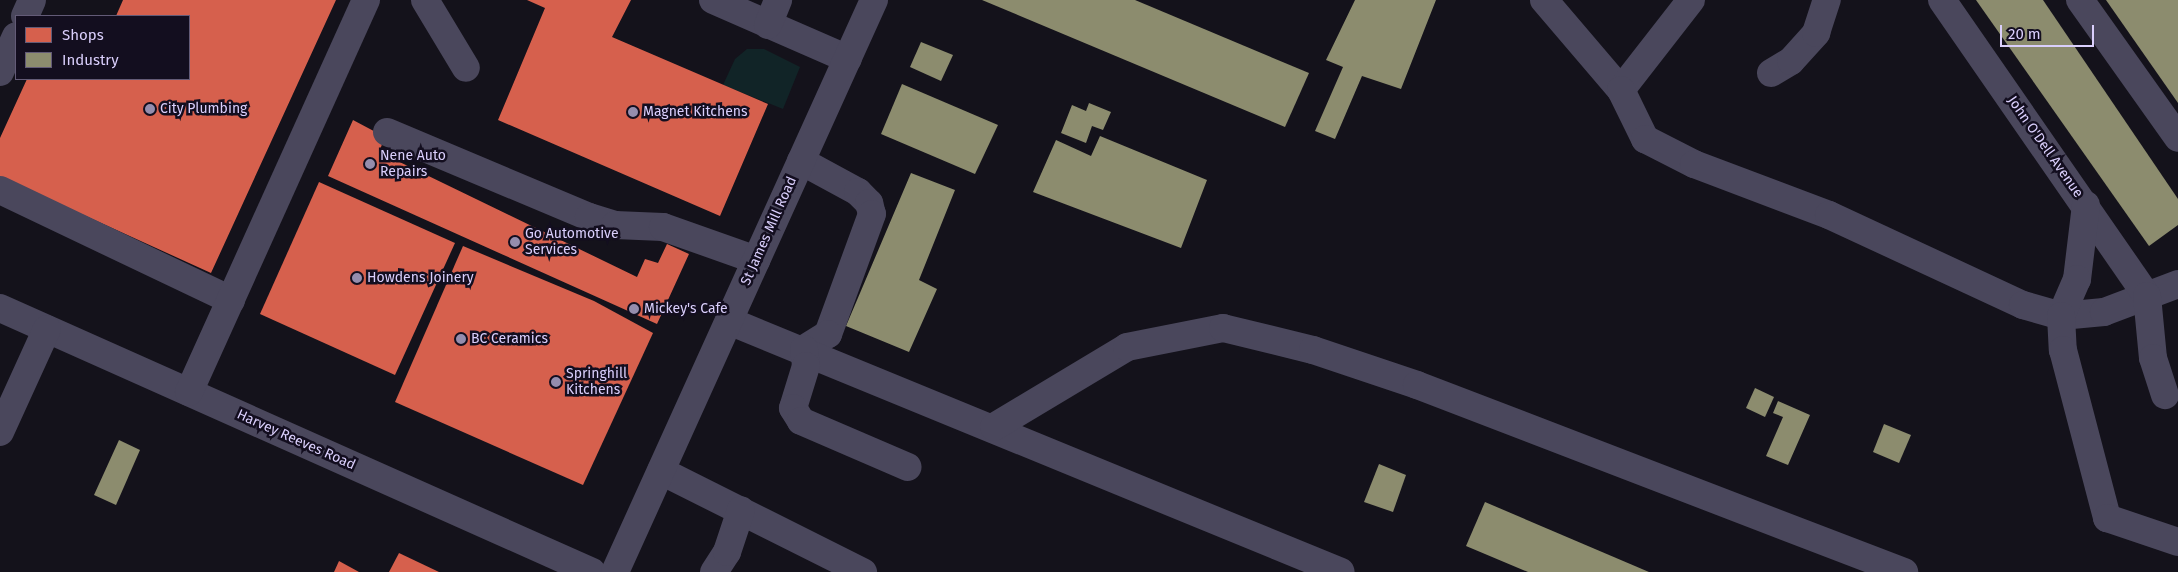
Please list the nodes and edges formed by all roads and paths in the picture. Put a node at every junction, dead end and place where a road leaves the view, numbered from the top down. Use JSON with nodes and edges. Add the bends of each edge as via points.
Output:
{"nodes":[{"id":1,"x":32,"y":0,"type":"edge"},
{"id":2,"x":366,"y":0,"type":"edge"},
{"id":3,"x":426,"y":0,"type":"edge"},
{"id":4,"x":713,"y":0,"type":"edge"},
{"id":5,"x":778,"y":0,"type":"edge"},
{"id":6,"x":874,"y":0,"type":"edge"},
{"id":7,"x":1544,"y":0,"type":"edge"},
{"id":8,"x":1691,"y":0,"type":"edge"},
{"id":9,"x":1827,"y":0,"type":"edge"},
{"id":10,"x":1942,"y":0,"type":"edge"},
{"id":11,"x":2080,"y":0,"type":"edge"},
{"id":12,"x":25,"y":15,"type":"edge"},
{"id":13,"x":768,"y":25,"type":"junction"},
{"id":14,"x":15,"y":38,"type":"edge"},
{"id":15,"x":848,"y":58,"type":"junction"},
{"id":16,"x":466,"y":68,"type":"dead end"},
{"id":17,"x":0,"y":72,"type":"edge"},
{"id":18,"x":1772,"y":73,"type":"dead end"},
{"id":19,"x":1621,"y":90,"type":"junction"},
{"id":20,"x":387,"y":132,"type":"dead end"},
{"id":21,"x":2178,"y":138,"type":"edge"},
{"id":22,"x":801,"y":161,"type":"junction"},
{"id":23,"x":0,"y":190,"type":"edge"},
{"id":24,"x":2086,"y":205,"type":"junction"},
{"id":25,"x":756,"y":260,"type":"junction"},
{"id":26,"x":2178,"y":284,"type":"edge"},
{"id":27,"x":2147,"y":296,"type":"junction"},
{"id":28,"x":231,"y":300,"type":"junction"},
{"id":29,"x":0,"y":308,"type":"edge"},
{"id":30,"x":2061,"y":316,"type":"junction"},
{"id":31,"x":729,"y":321,"type":"junction"},
{"id":32,"x":47,"y":329,"type":"junction"},
{"id":33,"x":804,"y":350,"type":"junction"},
{"id":34,"x":189,"y":392,"type":"junction"},
{"id":35,"x":2165,"y":394,"type":"dead end"},
{"id":36,"x":994,"y":427,"type":"junction"},
{"id":37,"x":0,"y":432,"type":"edge"},
{"id":38,"x":908,"y":467,"type":"dead end"},
{"id":39,"x":661,"y":470,"type":"junction"},
{"id":40,"x":742,"y":510,"type":"junction"},
{"id":41,"x":2178,"y":542,"type":"edge"},
{"id":42,"x":592,"y":572,"type":"edge"},
{"id":43,"x":615,"y":572,"type":"edge"},
{"id":44,"x":714,"y":572,"type":"edge"},
{"id":45,"x":862,"y":572,"type":"edge"},
{"id":46,"x":1341,"y":572,"type":"edge"},
{"id":47,"x":1904,"y":572,"type":"edge"}],
"edges":[{"from":1,"to":12,"type":"street"},
{"from":2,"to":28,"type":"street"},
{"from":3,"to":16,"type":"street"},
{"from":4,"to":13,"type":"street"},
{"from":5,"to":13,"type":"street"},
{"from":6,"to":15,"type":"street","name":"St James Mill Road"},
{"from":7,"to":19,"type":"street"},
{"from":8,"to":19,"type":"street"},
{"from":9,"to":18,"type":"street","via":[[1816,33],[1791,61]]},
{"from":10,"to":24,"type":"street","name":"John O'Dell Avenue"},
{"from":11,"to":21,"type":"street"},
{"from":13,"to":15,"type":"street"},
{"from":14,"to":17,"type":"street"},
{"from":15,"to":22,"type":"street","name":"St James Mill Road"},
{"from":19,"to":30,"type":"street","via":[[1645,139],[1653,144],[1694,164],[1829,215],[2024,305]]},
{"from":20,"to":25,"type":"street","via":[[589,217],[615,225],[663,227]]},
{"from":22,"to":25,"type":"street","name":"St James Mill Road"},
{"from":22,"to":33,"type":"street","via":[[858,192],[869,203],[872,214],[828,334]]},
{"from":23,"to":28,"type":"street"},
{"from":24,"to":27,"type":"street","name":"John O'Dell Avenue"},
{"from":24,"to":30,"type":"street","via":[[2077,279]]},
{"from":25,"to":31,"type":"street","name":"St James Mill Road"},
{"from":26,"to":27,"type":"street"},
{"from":27,"to":30,"type":"street","via":[[2104,312]]},
{"from":27,"to":35,"type":"street","via":[[2153,358]]},
{"from":28,"to":34,"type":"street"},
{"from":29,"to":32,"type":"street","name":"Harvey Reeves Road"},
{"from":30,"to":41,"type":"street","via":[[2067,367],[2106,518]]},
{"from":31,"to":33,"type":"street","via":[[783,345]]},
{"from":31,"to":39,"type":"street","name":"St James Mill Road"},
{"from":32,"to":34,"type":"street","name":"Harvey Reeves Road"},
{"from":32,"to":37,"type":"street"},
{"from":33,"to":36,"type":"street"},
{"from":33,"to":38,"type":"street","via":[[806,366],[793,408],[801,421]]},
{"from":34,"to":42,"type":"street","name":"Harvey Reeves Road"},
{"from":36,"to":46,"type":"street"},
{"from":36,"to":47,"type":"street","via":[[1127,347],[1223,328],[1313,350],[1417,385]]},
{"from":39,"to":40,"type":"street"},
{"from":39,"to":43,"type":"street","name":"St James Mill Road"},
{"from":40,"to":44,"type":"street","via":[[727,552]]},
{"from":40,"to":45,"type":"street"}]}
